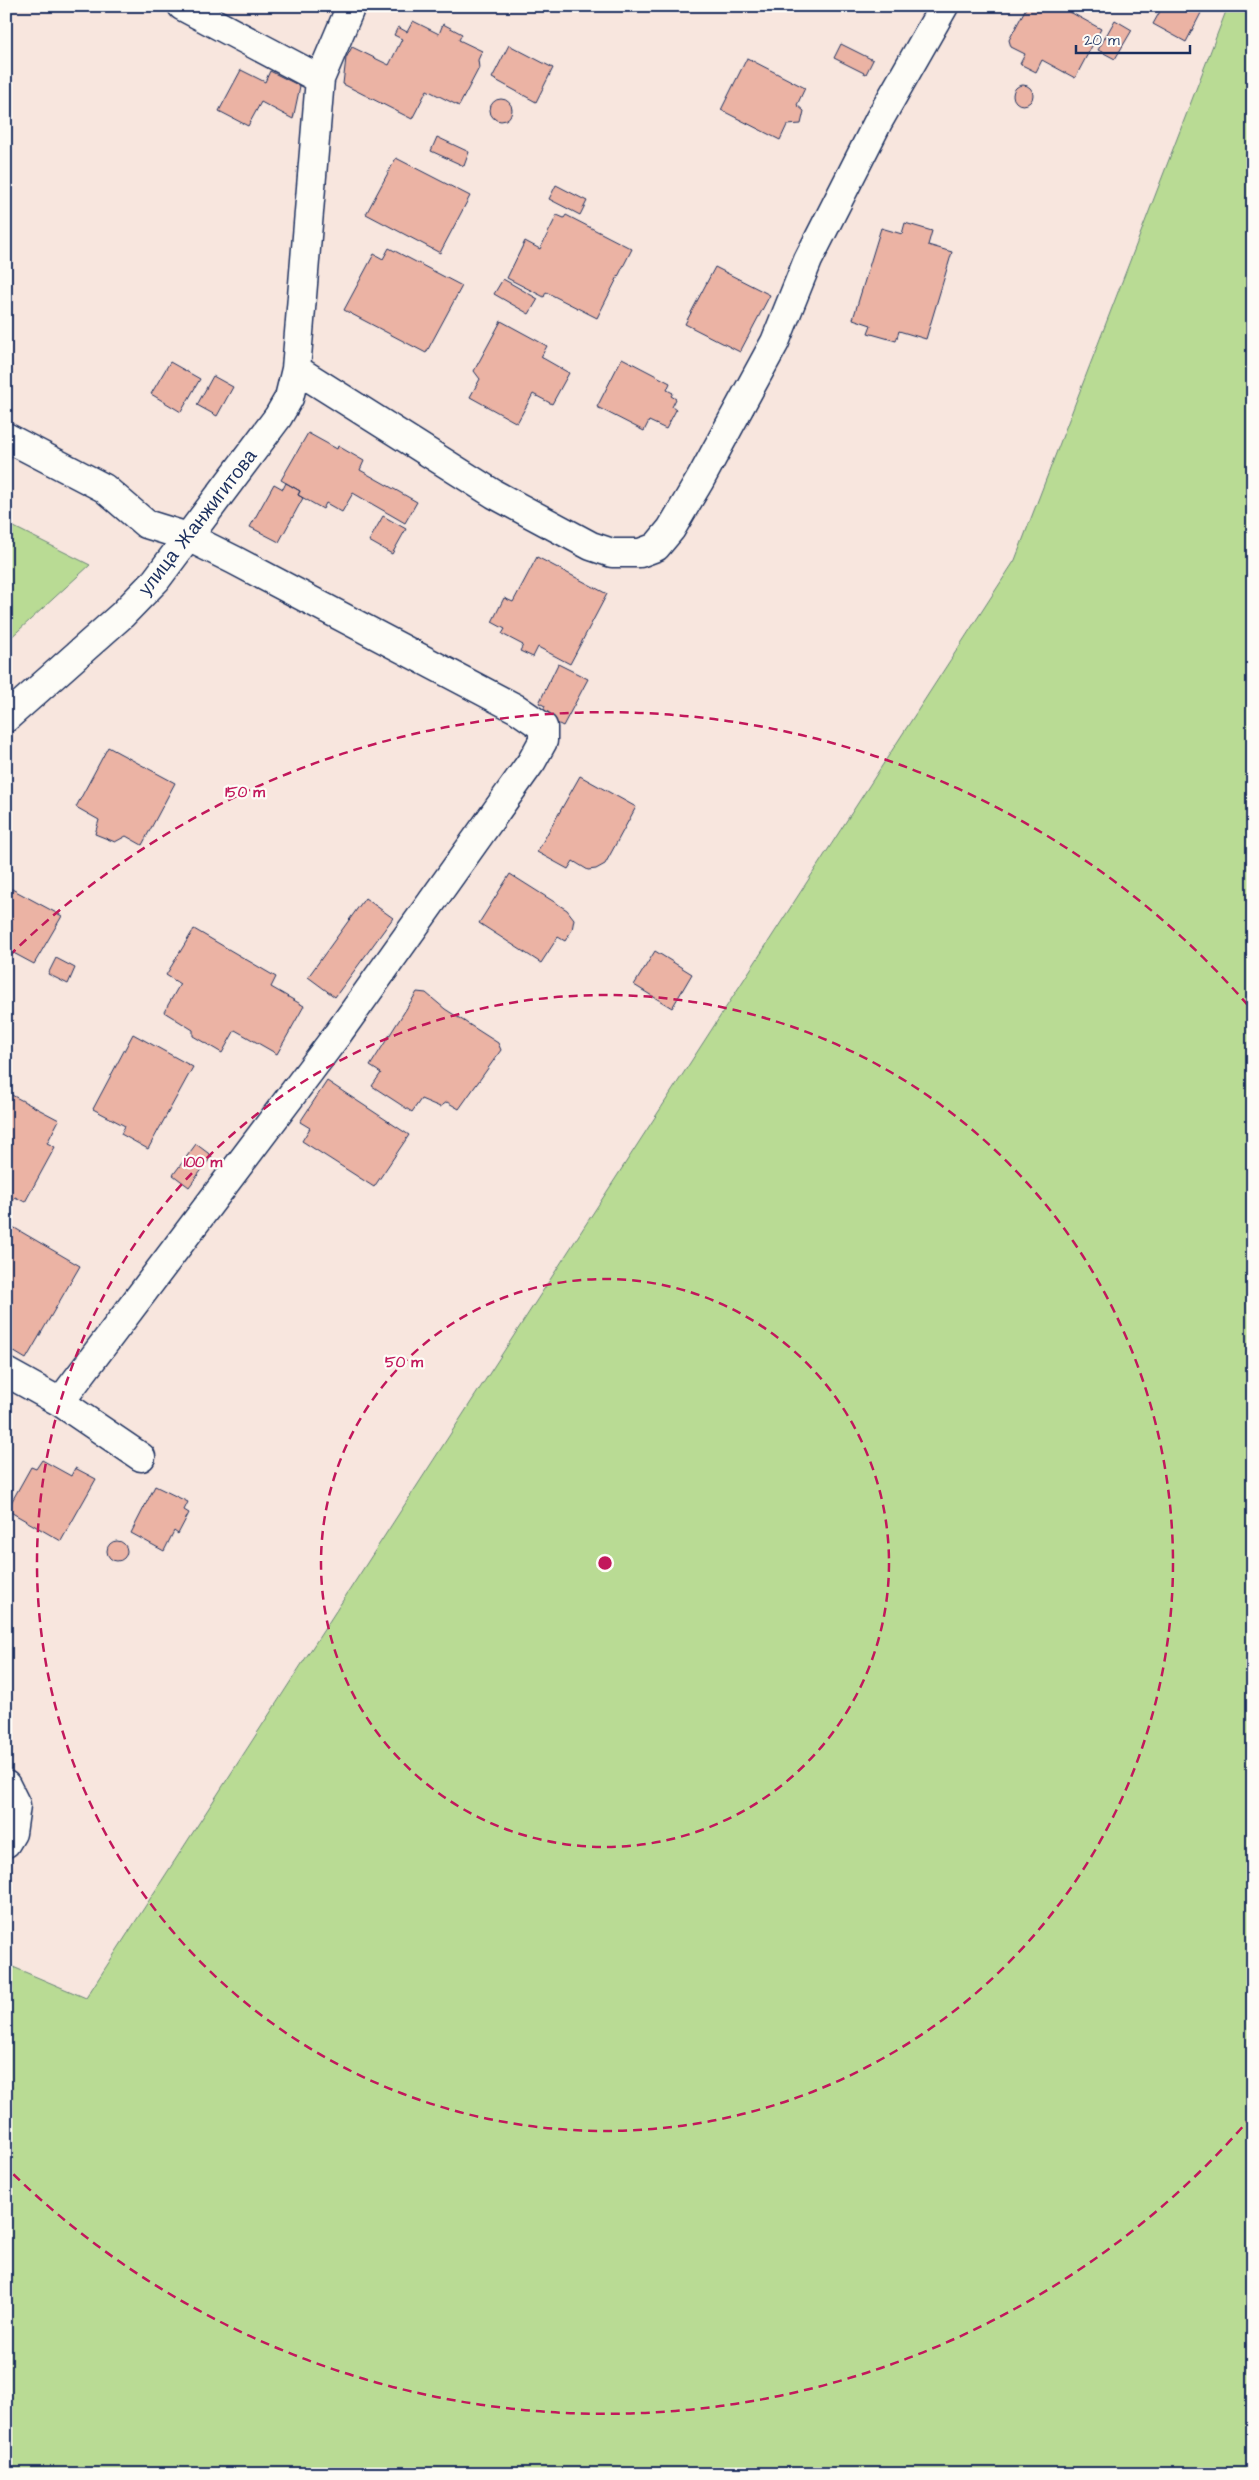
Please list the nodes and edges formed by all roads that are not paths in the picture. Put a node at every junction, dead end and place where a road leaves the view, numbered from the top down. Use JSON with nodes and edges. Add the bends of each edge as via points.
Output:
{"nodes":[{"id":1,"x":182,"y":6,"type":"edge"},
{"id":2,"x":351,"y":6,"type":"edge"},
{"id":3,"x":944,"y":6,"type":"edge"},
{"id":4,"x":320,"y":79,"type":"junction"},
{"id":5,"x":296,"y":369,"type":"junction"},
{"id":6,"x":6,"y":437,"type":"edge"},
{"id":7,"x":188,"y":537,"type":"junction"},
{"id":8,"x":6,"y":718,"type":"edge"},
{"id":9,"x":6,"y":1372,"type":"edge"},
{"id":10,"x":60,"y":1402,"type":"junction"},
{"id":11,"x":141,"y":1457,"type":"dead end"},
{"id":12,"x":6,"y":1785,"type":"edge"},
{"id":13,"x":6,"y":1844,"type":"edge"}],
"edges":[{"from":1,"to":4,"type":"street"},
{"from":2,"to":4,"type":"street","name":"улица Жанжигитова"},
{"from":3,"to":5,"type":"street","via":[[879,120],[808,260],[775,342],[700,480],[671,529],[656,547],[640,553],[612,553],[591,546],[494,494]]},
{"from":4,"to":5,"type":"street","name":"улица Жанжигитова"},
{"from":5,"to":7,"type":"street","name":"улица Жанжигитова","via":[[289,398],[278,417]]},
{"from":6,"to":7,"type":"street","via":[[104,488],[146,524]]},
{"from":7,"to":8,"type":"street","name":"улица Жанжигитова","via":[[156,580],[122,615]]},
{"from":7,"to":10,"type":"street","via":[[517,709],[543,727],[543,741],[337,1035]]},
{"from":9,"to":10,"type":"street"},
{"from":10,"to":11,"type":"street"},
{"from":12,"to":13,"type":"street","via":[[16,1805],[12,1833]]}]}
